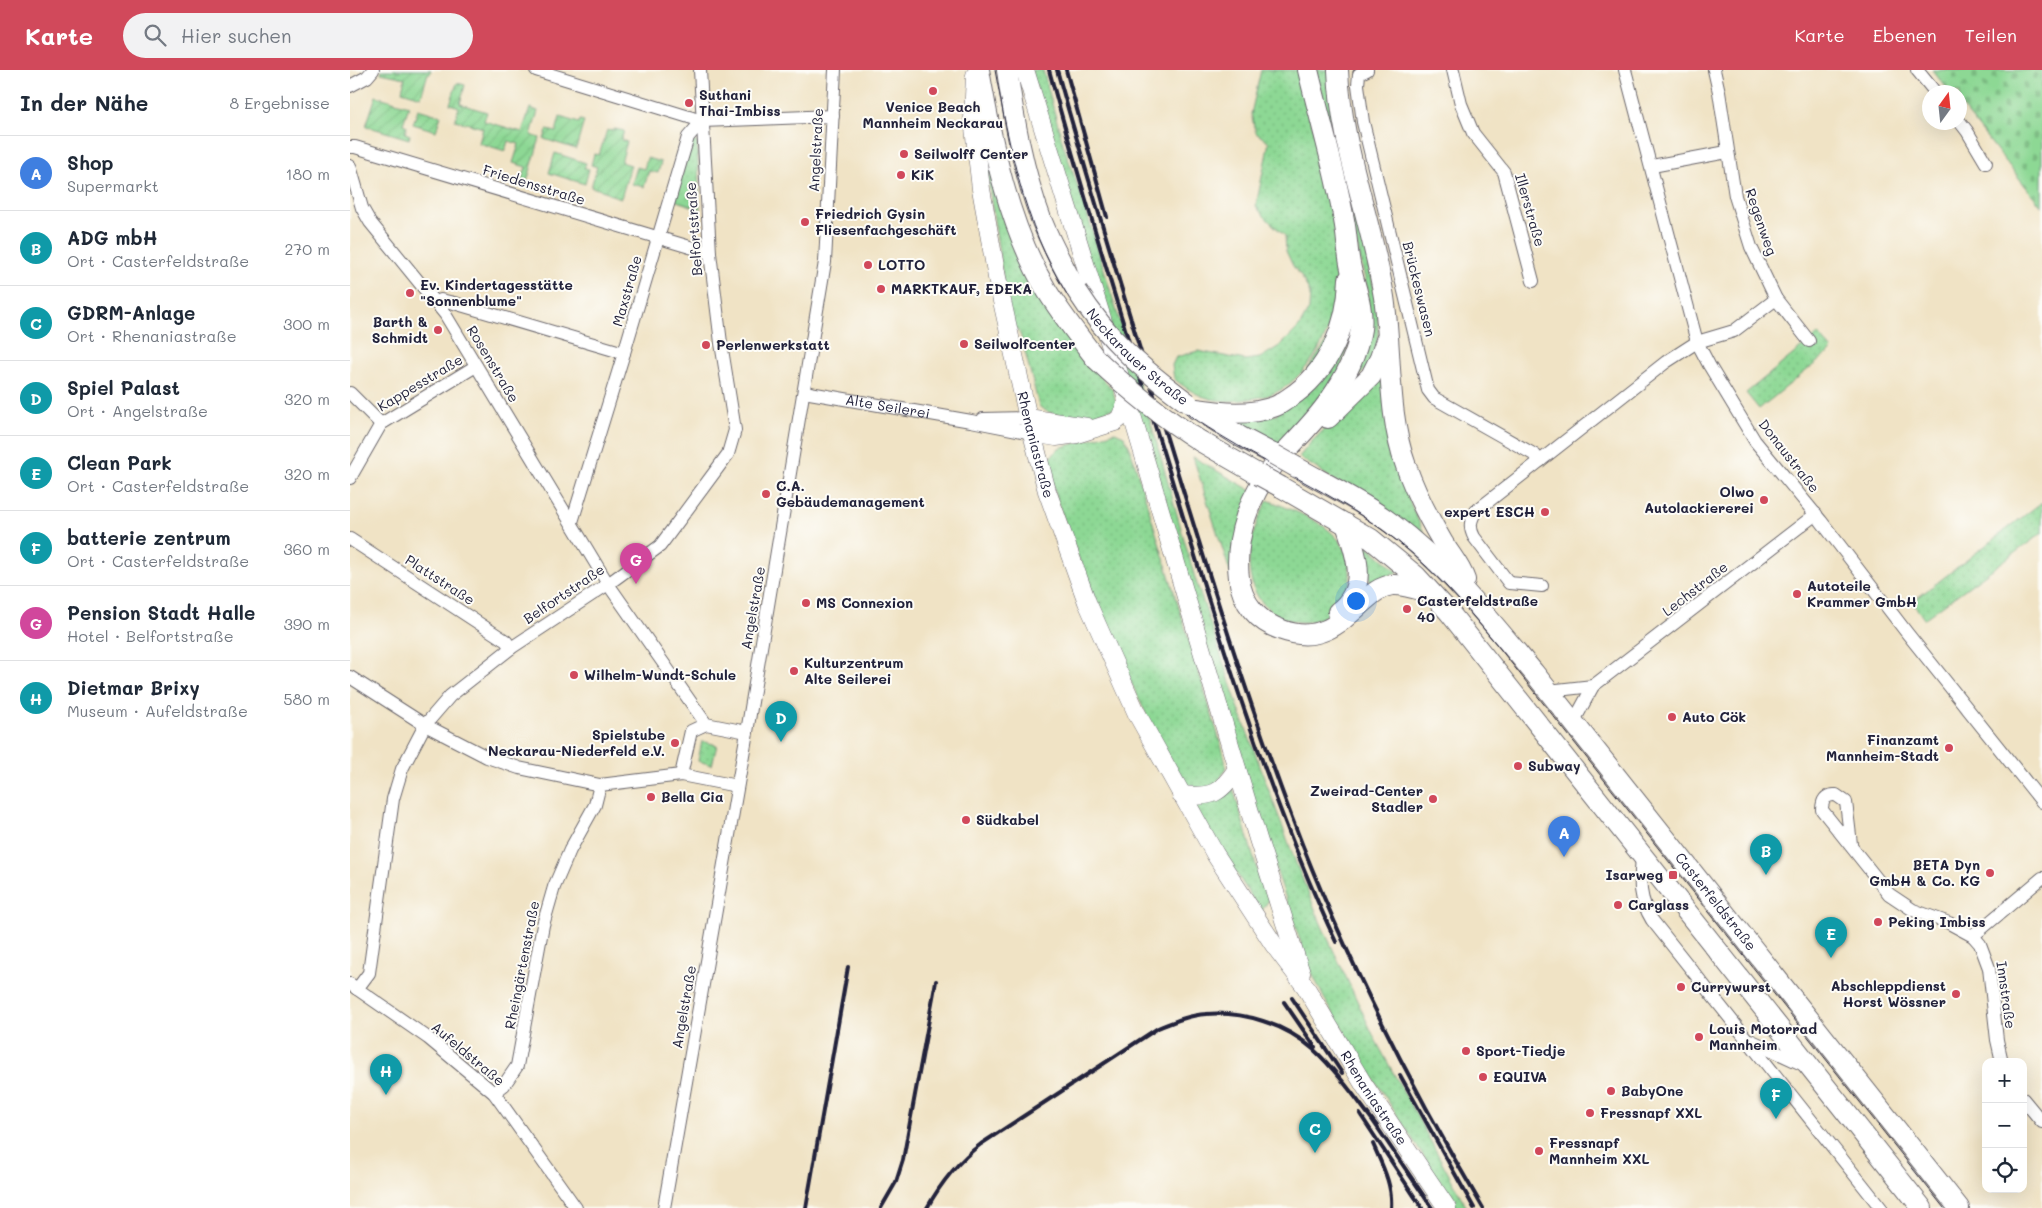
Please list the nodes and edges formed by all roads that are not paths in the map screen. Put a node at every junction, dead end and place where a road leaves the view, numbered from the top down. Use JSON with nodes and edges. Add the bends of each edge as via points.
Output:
{"nodes":[{"id":1,"x":373,"y":70,"type":"edge"},
{"id":2,"x":536,"y":70,"type":"edge"},
{"id":3,"x":700,"y":70,"type":"edge"},
{"id":4,"x":835,"y":70,"type":"edge"},
{"id":5,"x":978,"y":70,"type":"edge"},
{"id":6,"x":1007,"y":70,"type":"edge"},
{"id":7,"x":1025,"y":70,"type":"edge"},
{"id":8,"x":1308,"y":70,"type":"edge"},
{"id":9,"x":1338,"y":70,"type":"edge"},
{"id":10,"x":1367,"y":70,"type":"edge"},
{"id":11,"x":1453,"y":70,"type":"edge"},
{"id":12,"x":1625,"y":70,"type":"edge"},
{"id":13,"x":1714,"y":70,"type":"edge"},
{"id":14,"x":1917,"y":70,"type":"edge"},
{"id":15,"x":1929,"y":85,"type":"edge"},
{"id":16,"x":350,"y":86,"type":"edge"},
{"id":17,"x":833,"y":116,"type":"junction"},
{"id":18,"x":702,"y":122,"type":"junction"},
{"id":19,"x":1966,"y":130,"type":"edge"},
{"id":20,"x":350,"y":147,"type":"edge"},
{"id":21,"x":1728,"y":152,"type":"junction"},
{"id":22,"x":1986,"y":163,"type":"dead end"},
{"id":23,"x":350,"y":166,"type":"edge"},
{"id":24,"x":1652,"y":166,"type":"junction"},
{"id":25,"x":658,"y":238,"type":"junction"},
{"id":26,"x":710,"y":253,"type":"junction"},
{"id":27,"x":1349,"y":262,"type":"junction"},
{"id":28,"x":1534,"y":281,"type":"dead end"},
{"id":29,"x":1776,"y":299,"type":"junction"},
{"id":30,"x":436,"y":303,"type":"junction"},
{"id":31,"x":1388,"y":334,"type":"junction"},
{"id":32,"x":1809,"y":341,"type":"dead end"},
{"id":33,"x":1698,"y":342,"type":"junction"},
{"id":34,"x":624,"y":353,"type":"junction"},
{"id":35,"x":476,"y":366,"type":"junction"},
{"id":36,"x":804,"y":392,"type":"junction"},
{"id":37,"x":350,"y":393,"type":"edge"},
{"id":38,"x":1127,"y":401,"type":"junction"},
{"id":39,"x":1192,"y":406,"type":"junction"},
{"id":40,"x":1115,"y":422,"type":"junction"},
{"id":41,"x":380,"y":424,"type":"junction"},
{"id":42,"x":1030,"y":426,"type":"junction"},
{"id":43,"x":1137,"y":435,"type":"junction"},
{"id":44,"x":1540,"y":461,"type":"junction"},
{"id":45,"x":350,"y":478,"type":"edge"},
{"id":46,"x":1816,"y":514,"type":"junction"},
{"id":47,"x":572,"y":522,"type":"junction"},
{"id":48,"x":1346,"y":524,"type":"junction"},
{"id":49,"x":350,"y":540,"type":"edge"},
{"id":50,"x":608,"y":584,"type":"junction"},
{"id":51,"x":1542,"y":586,"type":"dead end"},
{"id":52,"x":1432,"y":594,"type":"junction"},
{"id":53,"x":1471,"y":596,"type":"junction"},
{"id":54,"x":511,"y":648,"type":"junction"},
{"id":55,"x":350,"y":677,"type":"edge"},
{"id":56,"x":1592,"y":686,"type":"junction"},
{"id":57,"x":1548,"y":690,"type":"junction"},
{"id":58,"x":1573,"y":723,"type":"junction"},
{"id":59,"x":706,"y":724,"type":"junction"},
{"id":60,"x":425,"y":725,"type":"junction"},
{"id":61,"x":747,"y":732,"type":"junction"},
{"id":62,"x":1237,"y":769,"type":"junction"},
{"id":63,"x":681,"y":775,"type":"junction"},
{"id":64,"x":600,"y":785,"type":"junction"},
{"id":65,"x":737,"y":786,"type":"junction"},
{"id":66,"x":1182,"y":795,"type":"junction"},
{"id":67,"x":2042,"y":802,"type":"edge"},
{"id":68,"x":1851,"y":844,"type":"dead end"},
{"id":69,"x":1642,"y":856,"type":"junction"},
{"id":70,"x":2042,"y":878,"type":"edge"},
{"id":71,"x":1973,"y":936,"type":"junction"},
{"id":72,"x":1282,"y":941,"type":"junction"},
{"id":73,"x":354,"y":987,"type":"edge"},
{"id":74,"x":1747,"y":1039,"type":"junction"},
{"id":75,"x":2001,"y":1058,"type":"edge"},
{"id":76,"x":1810,"y":1068,"type":"junction"},
{"id":77,"x":494,"y":1094,"type":"junction"},
{"id":78,"x":2026,"y":1103,"type":"edge"},
{"id":79,"x":2042,"y":1122,"type":"edge"},
{"id":80,"x":576,"y":1208,"type":"edge"},
{"id":81,"x":664,"y":1208,"type":"edge"},
{"id":82,"x":1446,"y":1208,"type":"edge"},
{"id":83,"x":1882,"y":1208,"type":"edge"},
{"id":84,"x":1922,"y":1208,"type":"edge"},
{"id":85,"x":1959,"y":1208,"type":"edge"}],
"edges":[{"from":1,"to":16,"type":"street"},
{"from":2,"to":18,"type":"street"},
{"from":3,"to":18,"type":"street"},
{"from":4,"to":17,"type":"street","name":"Angelstraße"},
{"from":5,"to":42,"type":"street","name":"Rhenaniastraße","via":[[973,119],[981,189]]},
{"from":5,"to":48,"type":"main road","name":"Neckarauer Straße","bridge":true,"via":[[988,123],[1018,228],[1047,291],[1096,359],[1132,393],[1174,424]]},
{"from":6,"to":39,"type":"main road","name":"Neckarauer Straße","bridge":true,"via":[[1029,183],[1059,260],[1077,291],[1116,343],[1138,365]]},
{"from":7,"to":38,"type":"street","name":"Rhenaniastraße"},
{"from":8,"to":27,"type":"main road","via":[[1344,220]]},
{"from":9,"to":31,"type":"main road","via":[[1346,137],[1378,266]]},
{"from":10,"to":44,"type":"street","name":"Brückeswasen","via":[[1359,74],[1362,122],[1428,390],[1434,398],[1535,455]]},
{"from":11,"to":28,"type":"street","name":"Illerstraße","via":[[1461,104],[1473,133],[1504,172]]},
{"from":12,"to":24,"type":"street","name":"Donaustraße"},
{"from":13,"to":21,"type":"street","name":"Regenweg"},
{"from":14,"to":15,"type":"street"},
{"from":17,"to":18,"type":"street"},
{"from":17,"to":36,"type":"street","name":"Angelstraße","via":[[825,262]]},
{"from":18,"to":25,"type":"street","name":"Maxstraße","via":[[688,137]]},
{"from":18,"to":26,"type":"street","name":"Belfortstraße"},
{"from":19,"to":22,"type":"street"},
{"from":20,"to":25,"type":"street","name":"Friedensstraße"},
{"from":21,"to":24,"type":"street"},
{"from":21,"to":29,"type":"street","name":"Regenweg","via":[[1737,204],[1751,247]]},
{"from":23,"to":30,"type":"street","name":"Rosenstraße","via":[[366,216]]},
{"from":24,"to":33,"type":"street","name":"Donaustraße"},
{"from":25,"to":26,"type":"street","name":"Friedensstraße"},
{"from":25,"to":34,"type":"street","name":"Maxstraße"},
{"from":26,"to":50,"type":"street","name":"Belfortstraße","via":[[734,438],[728,454],[660,546]]},
{"from":27,"to":39,"type":"main road","via":[[1348,294],[1340,334],[1323,366],[1302,390],[1277,406],[1246,413],[1222,413]]},
{"from":27,"to":52,"type":"main road","via":[[1362,309],[1356,349],[1329,402],[1276,463],[1256,494],[1239,542],[1240,586],[1247,604],[1262,619],[1296,635],[1318,634],[1341,622],[1375,591],[1392,585]]},
{"from":29,"to":32,"type":"street","name":"Regenweg"},
{"from":29,"to":33,"type":"street","via":[[1734,331]]},
{"from":30,"to":34,"type":"street","via":[[441,300],[454,302]]},
{"from":30,"to":35,"type":"street","name":"Rosenstraße"},
{"from":31,"to":48,"type":"main road","via":[[1371,376],[1283,466],[1252,517],[1246,556],[1247,578],[1262,609],[1276,619],[1308,627],[1328,620],[1346,606],[1356,586],[1359,569]]},
{"from":31,"to":53,"type":"main road","via":[[1398,431],[1405,464],[1421,503],[1461,570]]},
{"from":33,"to":44,"type":"street","via":[[1666,362]]},
{"from":33,"to":46,"type":"street","name":"Donaustraße","via":[[1755,440]]},
{"from":34,"to":47,"type":"street","name":"Maxstraße"},
{"from":35,"to":41,"type":"street","name":"Kappesstraße"},
{"from":35,"to":47,"type":"street","name":"Rosenstraße"},
{"from":36,"to":42,"type":"street","name":"Alte Seilerei","via":[[971,420],[1002,418]]},
{"from":36,"to":61,"type":"street","name":"Angelstraße"},
{"from":37,"to":41,"type":"street"},
{"from":38,"to":40,"type":"street"},
{"from":38,"to":43,"type":"street","name":"Rhenaniastraße"},
{"from":39,"to":53,"type":"main road","name":"Neckarauer Straße","bridge":true,"via":[[1360,502],[1445,569]]},
{"from":40,"to":42,"type":"street","name":"Alte Seilerei","via":[[1093,428]]},
{"from":40,"to":43,"type":"street"},
{"from":41,"to":45,"type":"street","name":"Kappesstraße"},
{"from":42,"to":66,"type":"street","name":"Rhenaniastraße","via":[[1047,491],[1087,602],[1137,714]]},
{"from":43,"to":62,"type":"street","name":"Rhenaniastraße"},
{"from":44,"to":51,"type":"street","via":[[1476,511],[1470,520],[1470,530],[1509,582]]},
{"from":46,"to":56,"type":"street","name":"Lechstraße"},
{"from":46,"to":67,"type":"street","name":"Donaustraße"},
{"from":47,"to":50,"type":"street","name":"Rosenstraße"},
{"from":48,"to":52,"type":"main road","name":"Neckarauer Straße","via":[[1391,555]]},
{"from":49,"to":54,"type":"street","name":"Plattstraße","via":[[506,641]]},
{"from":50,"to":54,"type":"street","name":"Belfortstraße"},
{"from":50,"to":59,"type":"street","name":"Rosenstraße"},
{"from":52,"to":69,"type":"main road","name":"Casterfeldstraße"},
{"from":53,"to":57,"type":"main road","name":"Casterfeldstraße"},
{"from":54,"to":60,"type":"street","name":"Belfortstraße","via":[[450,696]]},
{"from":55,"to":60,"type":"street"},
{"from":56,"to":57,"type":"street"},
{"from":56,"to":58,"type":"street","name":"Lechstraße"},
{"from":57,"to":58,"type":"main road","name":"Casterfeldstraße"},
{"from":58,"to":85,"type":"main road","name":"Casterfeldstraße"},
{"from":59,"to":61,"type":"street"},
{"from":59,"to":63,"type":"street","via":[[691,731]]},
{"from":60,"to":64,"type":"street","via":[[486,757],[519,768]]},
{"from":60,"to":73,"type":"street","name":"Belfortstraße","via":[[402,769],[393,799],[369,973]]},
{"from":61,"to":65,"type":"street","name":"Angelstraße"},
{"from":62,"to":66,"type":"street","via":[[1216,794],[1200,797]]},
{"from":62,"to":72,"type":"street","name":"Rhenaniastraße"},
{"from":63,"to":64,"type":"street"},
{"from":63,"to":65,"type":"street"},
{"from":64,"to":77,"type":"street","name":"Rheingärtenstraße","via":[[595,805],[554,887],[543,925],[518,1066]]},
{"from":65,"to":81,"type":"street","name":"Angelstraße"},
{"from":66,"to":72,"type":"street","name":"Rhenaniastraße","via":[[1215,854]]},
{"from":68,"to":71,"type":"street","via":[[1874,876],[1900,903]]},
{"from":69,"to":74,"type":"street","name":"Casterfeldstraße","via":[[1640,892],[1645,908]]},
{"from":69,"to":76,"type":"main road","name":"Casterfeldstraße"},
{"from":70,"to":71,"type":"street"},
{"from":71,"to":75,"type":"street","name":"Innstraße","via":[[1985,953],[1990,968]]},
{"from":72,"to":82,"type":"street","name":"Rhenaniastraße","via":[[1364,1085]]},
{"from":73,"to":77,"type":"street","name":"Aufeldstraße","via":[[428,1038]]},
{"from":74,"to":76,"type":"street","name":"Casterfeldstraße"},
{"from":74,"to":83,"type":"street","name":"Casterfeldstraße"},
{"from":76,"to":84,"type":"main road","name":"Casterfeldstraße"},
{"from":77,"to":80,"type":"street","name":"Aufeldstraße"},
{"from":78,"to":79,"type":"street"}]}
